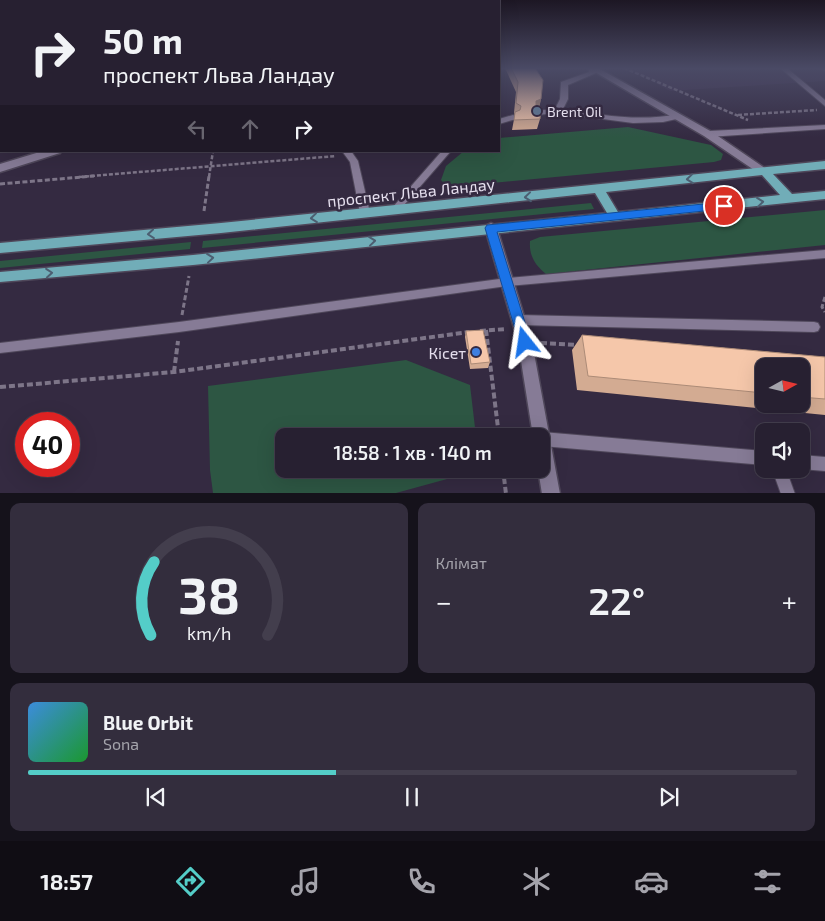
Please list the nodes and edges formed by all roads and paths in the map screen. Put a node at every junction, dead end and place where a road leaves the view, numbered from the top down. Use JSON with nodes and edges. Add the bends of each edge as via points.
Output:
{"nodes":[{"id":1,"x":564,"y":91,"type":"edge"},
{"id":2,"x":633,"y":91,"type":"edge"},
{"id":3,"x":680,"y":91,"type":"edge"},
{"id":4,"x":810,"y":91,"type":"edge"},
{"id":5,"x":825,"y":104,"type":"edge"},
{"id":6,"x":825,"y":110,"type":"edge"},
{"id":7,"x":558,"y":111,"type":"junction"},
{"id":8,"x":538,"y":113,"type":"edge"},
{"id":9,"x":738,"y":115,"type":"junction"},
{"id":10,"x":678,"y":116,"type":"junction"},
{"id":11,"x":513,"y":117,"type":"edge"},
{"id":12,"x":500,"y":122,"type":"edge"},
{"id":13,"x":825,"y":127,"type":"edge"},
{"id":14,"x":773,"y":130,"type":"junction"},
{"id":15,"x":708,"y":134,"type":"junction"},
{"id":16,"x":53,"y":152,"type":"edge"},
{"id":17,"x":213,"y":152,"type":"edge"},
{"id":18,"x":446,"y":152,"type":"edge"},
{"id":19,"x":348,"y":153,"type":"edge"},
{"id":20,"x":825,"y":165,"type":"edge"},
{"id":21,"x":210,"y":167,"type":"junction"},
{"id":22,"x":0,"y":168,"type":"edge"},
{"id":23,"x":764,"y":171,"type":"junction"},
{"id":24,"x":0,"y":184,"type":"edge"},
{"id":25,"x":599,"y":190,"type":"junction"},
{"id":26,"x":825,"y":195,"type":"edge"},
{"id":27,"x":790,"y":199,"type":"junction"},
{"id":28,"x":396,"y":210,"type":"junction"},
{"id":29,"x":204,"y":211,"type":"dead end"},
{"id":30,"x":365,"y":213,"type":"junction"},
{"id":31,"x":615,"y":217,"type":"junction"},
{"id":32,"x":491,"y":228,"type":"junction"},
{"id":33,"x":0,"y":248,"type":"edge"},
{"id":34,"x":825,"y":254,"type":"edge"},
{"id":35,"x":0,"y":277,"type":"edge"},
{"id":36,"x":507,"y":282,"type":"junction"},
{"id":37,"x":825,"y":297,"type":"edge"},
{"id":38,"x":825,"y":312,"type":"edge"},
{"id":39,"x":814,"y":327,"type":"dead end"},
{"id":40,"x":486,"y":330,"type":"junction"},
{"id":41,"x":522,"y":330,"type":"junction"},
{"id":42,"x":583,"y":346,"type":"edge"},
{"id":43,"x":0,"y":348,"type":"edge"},
{"id":44,"x":0,"y":387,"type":"edge"},
{"id":45,"x":498,"y":428,"type":"edge"},
{"id":46,"x":539,"y":428,"type":"edge"},
{"id":47,"x":550,"y":438,"type":"edge"},
{"id":48,"x":755,"y":457,"type":"edge"},
{"id":49,"x":810,"y":463,"type":"edge"},
{"id":50,"x":825,"y":464,"type":"edge"},
{"id":51,"x":504,"y":478,"type":"edge"},
{"id":52,"x":547,"y":478,"type":"edge"},
{"id":53,"x":782,"y":478,"type":"edge"},
{"id":54,"x":506,"y":493,"type":"edge"},
{"id":55,"x":550,"y":493,"type":"edge"},
{"id":56,"x":788,"y":493,"type":"edge"}],
"edges":[{"from":1,"to":7,"type":"lane"},
{"from":2,"to":10,"type":"street"},
{"from":3,"to":9,"type":"path"},
{"from":4,"to":5,"type":"lane"},
{"from":6,"to":9,"type":"path"},
{"from":7,"to":8,"type":"lane"},
{"from":7,"to":10,"type":"lane","via":[[631,121],[662,121]]},
{"from":9,"to":14,"type":"path"},
{"from":10,"to":15,"type":"street"},
{"from":11,"to":12,"type":"lane"},
{"from":13,"to":14,"type":"lane"},
{"from":14,"to":15,"type":"lane"},
{"from":15,"to":23,"type":"street"},
{"from":16,"to":22,"type":"street"},
{"from":17,"to":21,"type":"path"},
{"from":18,"to":28,"type":"lane"},
{"from":19,"to":21,"type":"path"},
{"from":19,"to":30,"type":"lane","via":[[354,161]]},
{"from":20,"to":23,"type":"main road","name":"проспект Льва Ландау"},
{"from":21,"to":24,"type":"path"},
{"from":21,"to":29,"type":"path"},
{"from":23,"to":25,"type":"main road","name":"проспект Льва Ландау","one_way":true},
{"from":23,"to":27,"type":"main road"},
{"from":25,"to":28,"type":"main road","name":"проспект Льва Ландау","one_way":true},
{"from":25,"to":31,"type":"main road"},
{"from":26,"to":27,"type":"main road"},
{"from":31,"to":27,"type":"main road","one_way":true},
{"from":28,"to":30,"type":"main road","name":"проспект Льва Ландау"},
{"from":30,"to":33,"type":"main road","name":"проспект Льва Ландау","one_way":true},
{"from":31,"to":32,"type":"main road"},
{"from":35,"to":32,"type":"main road","one_way":true},
{"from":32,"to":36,"type":"street"},
{"from":34,"to":36,"type":"lane"},
{"from":36,"to":41,"type":"street"},
{"from":36,"to":43,"type":"lane"},
{"from":37,"to":38,"type":"path","via":[[822,307]]},
{"from":39,"to":41,"type":"lane"},
{"from":40,"to":41,"type":"path"},
{"from":40,"to":44,"type":"path","via":[[174,372]]},
{"from":40,"to":45,"type":"path"},
{"from":41,"to":42,"type":"path"},
{"from":41,"to":46,"type":"street"},
{"from":47,"to":48,"type":"lane"},
{"from":49,"to":50,"type":"lane"},
{"from":51,"to":54,"type":"path"},
{"from":52,"to":55,"type":"street"},
{"from":53,"to":56,"type":"lane"}]}
